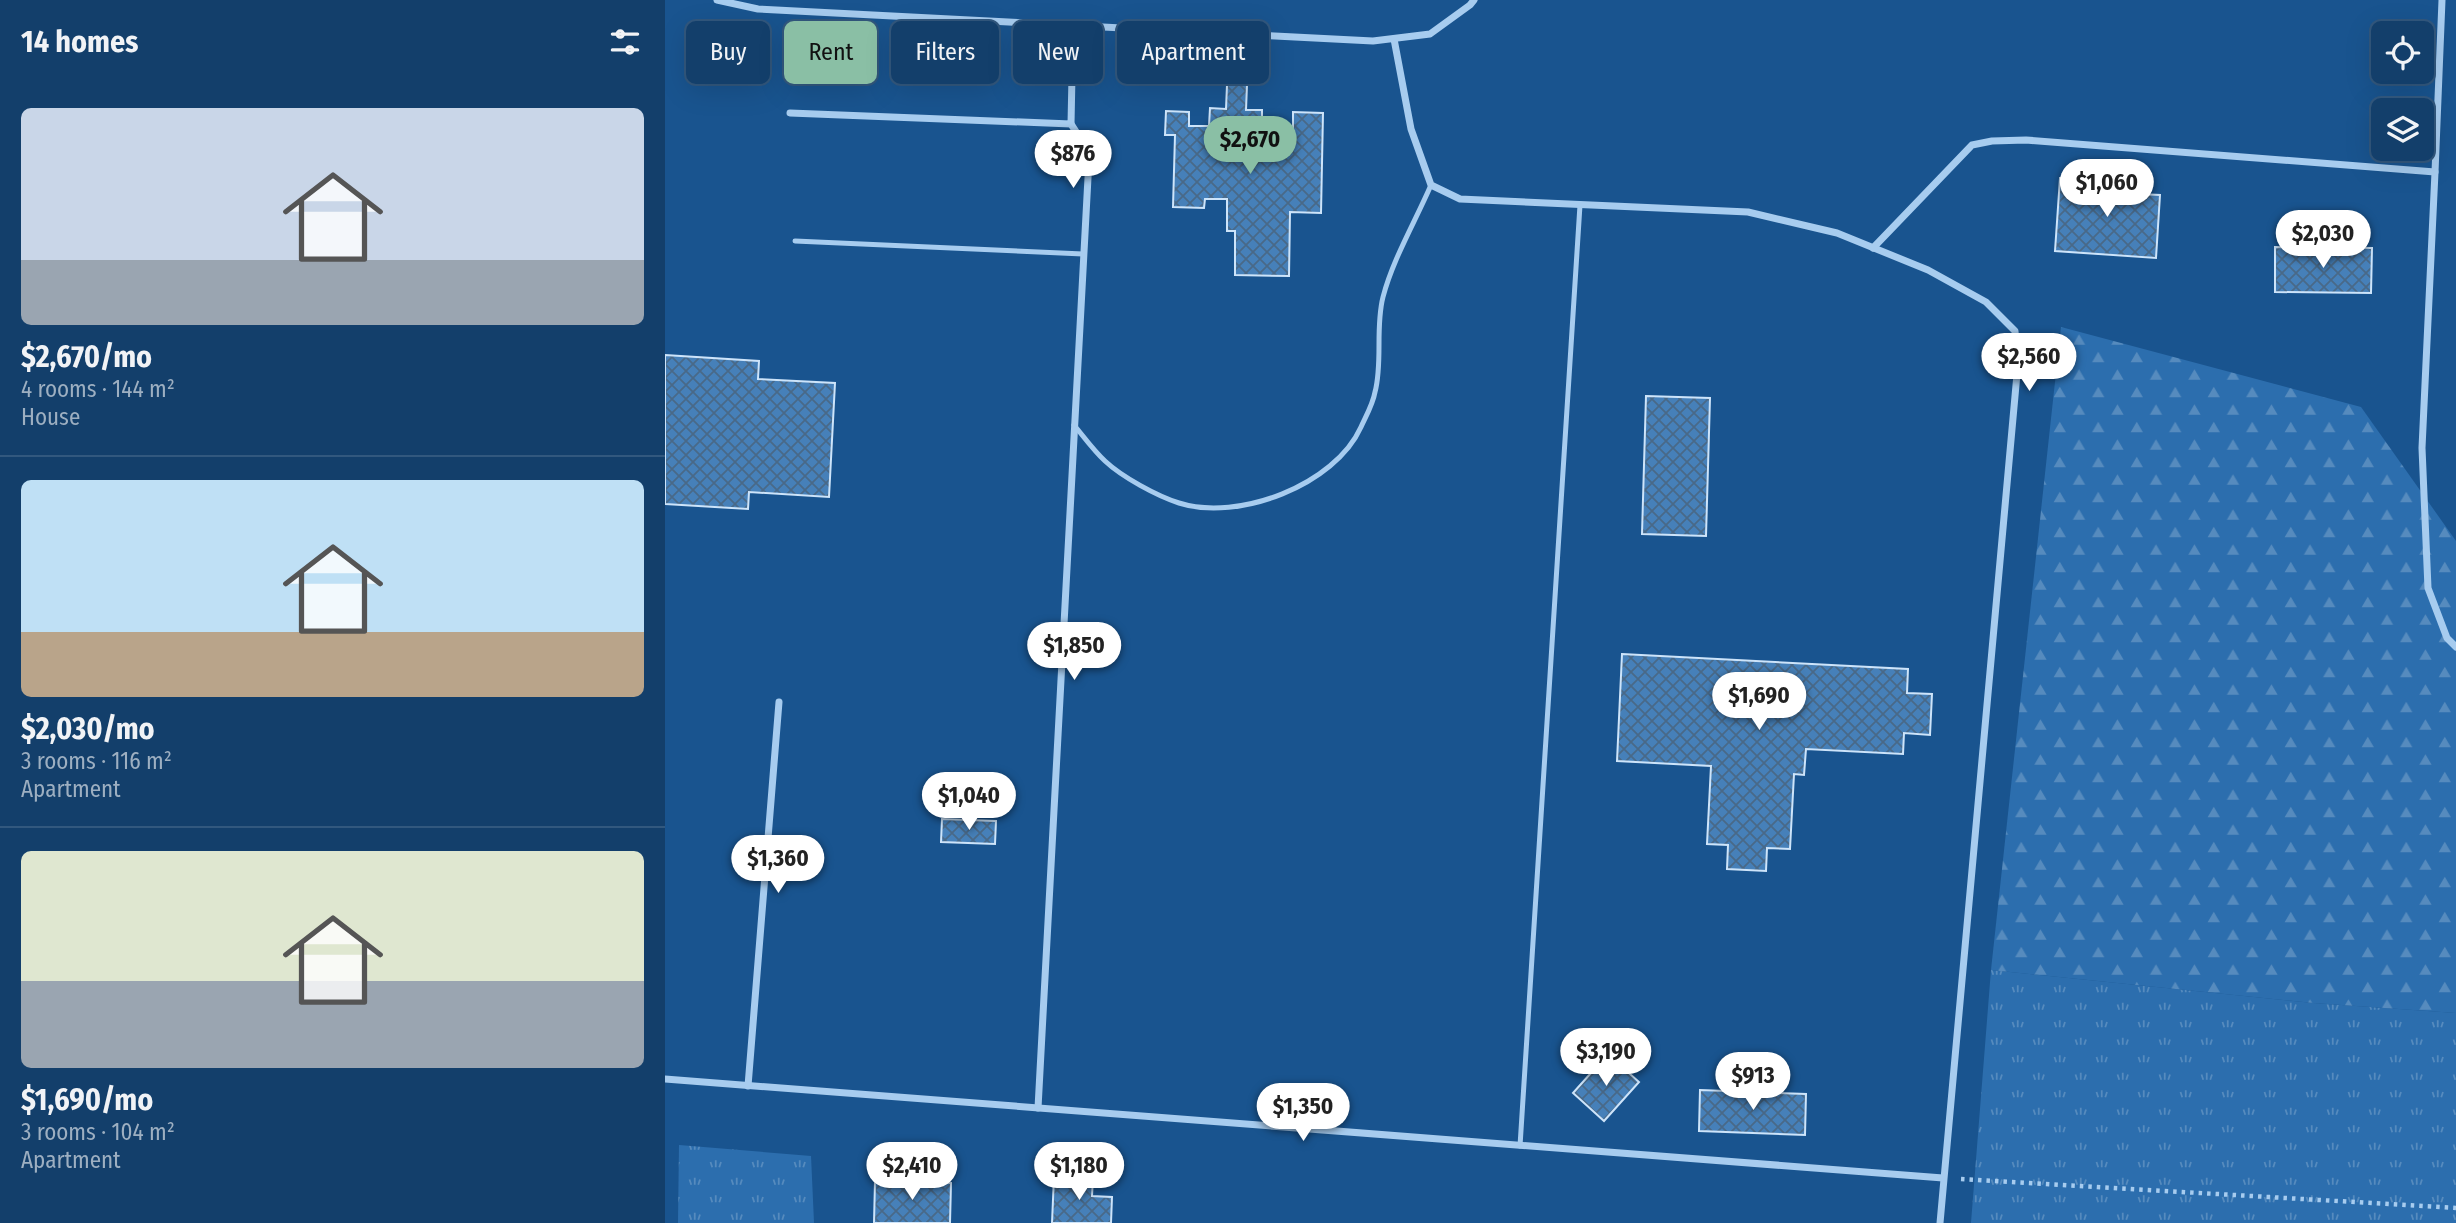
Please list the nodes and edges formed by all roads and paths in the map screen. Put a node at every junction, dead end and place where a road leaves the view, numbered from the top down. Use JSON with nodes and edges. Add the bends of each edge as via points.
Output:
{"nodes":[{"id":1,"x":717,"y":0,"type":"edge"},
{"id":2,"x":1474,"y":0,"type":"edge"},
{"id":3,"x":2442,"y":0,"type":"edge"},
{"id":4,"x":1013,"y":24,"type":"edge"},
{"id":5,"x":1103,"y":28,"type":"edge"},
{"id":6,"x":1394,"y":39,"type":"junction"},
{"id":7,"x":1072,"y":84,"type":"edge"},
{"id":8,"x":790,"y":113,"type":"dead end"},
{"id":9,"x":1071,"y":124,"type":"junction"},
{"id":10,"x":2435,"y":172,"type":"junction"},
{"id":11,"x":1431,"y":185,"type":"junction"},
{"id":12,"x":1580,"y":205,"type":"junction"},
{"id":13,"x":795,"y":241,"type":"dead end"},
{"id":14,"x":1873,"y":248,"type":"junction"},
{"id":15,"x":1083,"y":254,"type":"junction"},
{"id":16,"x":1074,"y":425,"type":"junction"},
{"id":17,"x":2456,"y":647,"type":"edge"},
{"id":18,"x":779,"y":702,"type":"dead end"},
{"id":19,"x":665,"y":1079,"type":"edge"},
{"id":20,"x":748,"y":1086,"type":"junction"},
{"id":21,"x":1038,"y":1108,"type":"junction"},
{"id":22,"x":1520,"y":1146,"type":"junction"},
{"id":23,"x":1943,"y":1178,"type":"junction"},
{"id":24,"x":2456,"y":1208,"type":"edge"},
{"id":25,"x":1940,"y":1223,"type":"edge"}],
"edges":[{"from":1,"to":4,"type":"street","via":[[758,9]]},
{"from":2,"to":6,"type":"street","via":[[1430,34]]},
{"from":3,"to":10,"type":"street"},
{"from":5,"to":6,"type":"street"},
{"from":6,"to":11,"type":"street","via":[[1411,129]]},
{"from":7,"to":9,"type":"street"},
{"from":8,"to":9,"type":"street"},
{"from":9,"to":15,"type":"street","via":[[1089,159]]},
{"from":10,"to":14,"type":"street","via":[[1992,141],[1972,145]]},
{"from":10,"to":17,"type":"street","via":[[2423,434],[2428,588],[2447,638]]},
{"from":11,"to":12,"type":"street","via":[[1460,199]]},
{"from":11,"to":16,"type":"lane","via":[[1383,298],[1376,392],[1360,430],[1340,456],[1314,478],[1284,495],[1247,505],[1209,508],[1179,503],[1106,463]]},
{"from":12,"to":14,"type":"street","via":[[1748,212],[1837,233]]},
{"from":12,"to":22,"type":"lane"},
{"from":13,"to":15,"type":"lane"},
{"from":14,"to":23,"type":"street","via":[[1928,270],[1986,302],[2015,331],[2018,363]]},
{"from":15,"to":16,"type":"street"},
{"from":16,"to":21,"type":"street"},
{"from":18,"to":20,"type":"street"},
{"from":19,"to":20,"type":"street"},
{"from":20,"to":21,"type":"street"},
{"from":21,"to":22,"type":"street"},
{"from":22,"to":23,"type":"street"},
{"from":23,"to":24,"type":"path"},
{"from":23,"to":25,"type":"street"}]}
